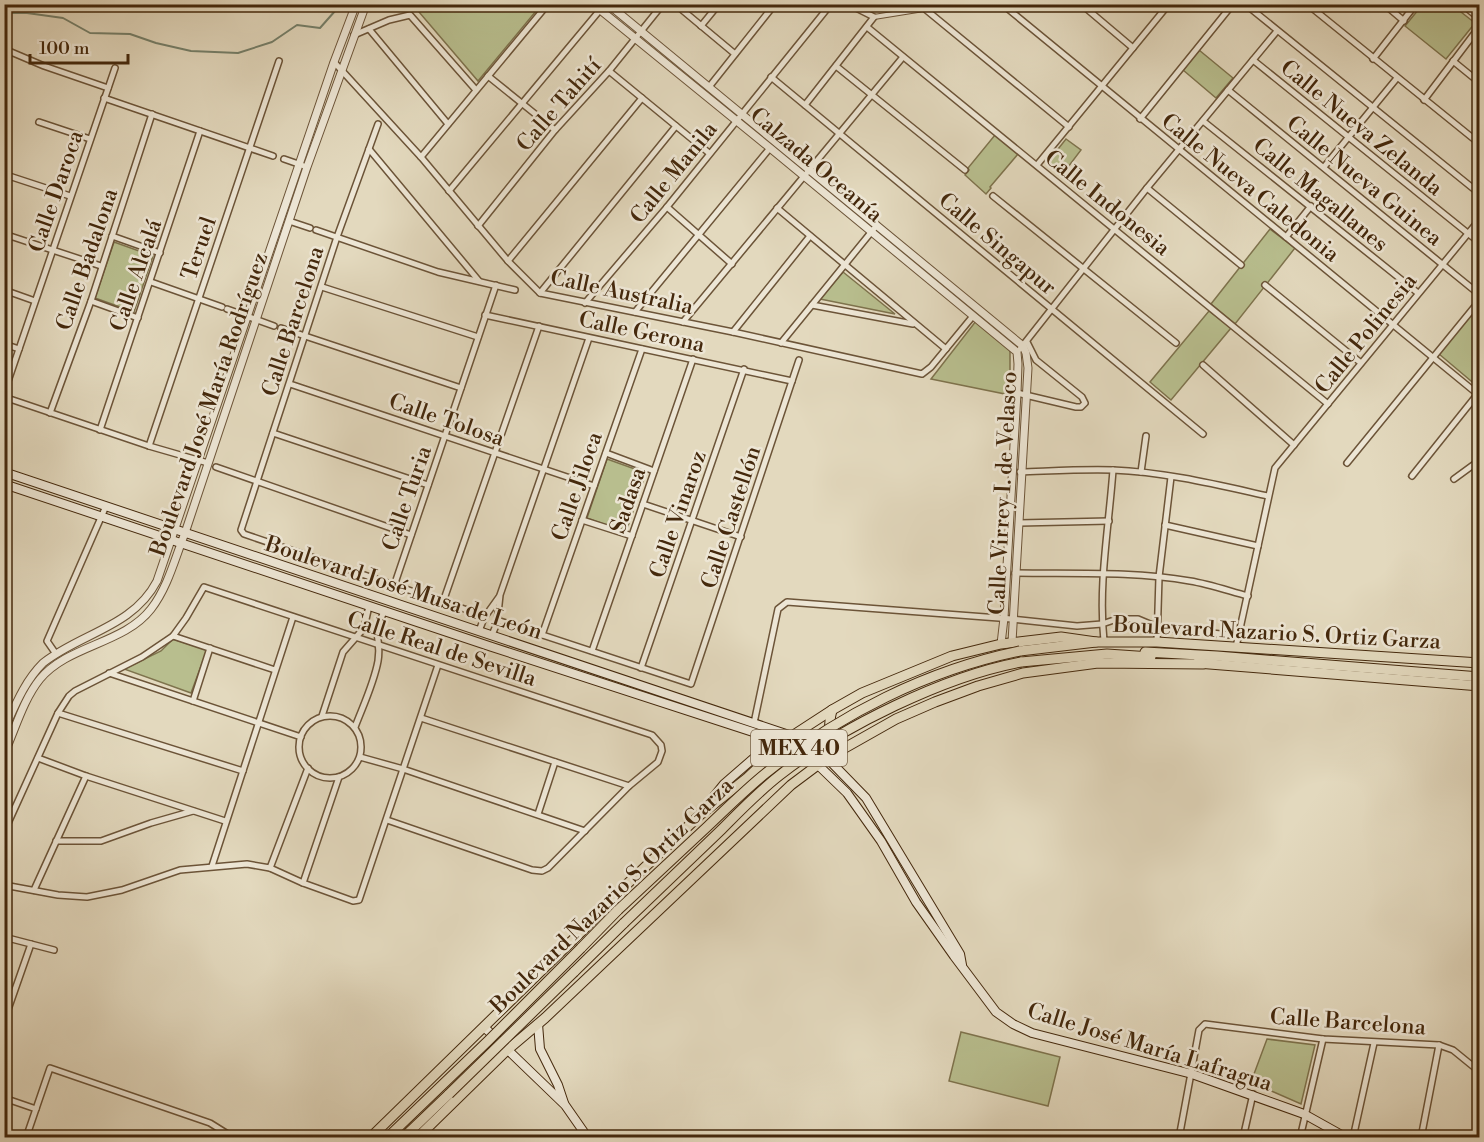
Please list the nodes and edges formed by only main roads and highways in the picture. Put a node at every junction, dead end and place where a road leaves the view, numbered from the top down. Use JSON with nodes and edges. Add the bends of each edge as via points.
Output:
{"nodes":[{"id":1,"x":4,"y":472,"type":"edge"},
{"id":2,"x":4,"y":484,"type":"edge"},
{"id":3,"x":309,"y":574,"type":"junction"},
{"id":4,"x":305,"y":585,"type":"junction"},
{"id":5,"x":452,"y":634,"type":"junction"},
{"id":6,"x":492,"y":635,"type":"junction"},
{"id":7,"x":1100,"y":642,"type":"junction"},
{"id":8,"x":1107,"y":654,"type":"junction"},
{"id":9,"x":1479,"y":663,"type":"edge"},
{"id":10,"x":1203,"y":664,"type":"junction"},
{"id":11,"x":1479,"y":677,"type":"edge"},
{"id":12,"x":1479,"y":686,"type":"edge"},
{"id":13,"x":832,"y":710,"type":"junction"},
{"id":14,"x":756,"y":733,"type":"junction"},
{"id":15,"x":792,"y":736,"type":"junction"},
{"id":16,"x":782,"y":744,"type":"junction"},
{"id":17,"x":843,"y":749,"type":"junction"},
{"id":18,"x":827,"y":758,"type":"junction"},
{"id":19,"x":817,"y":764,"type":"junction"},
{"id":20,"x":760,"y":766,"type":"junction"},
{"id":21,"x":791,"y":785,"type":"junction"},
{"id":22,"x":700,"y":815,"type":"junction"},
{"id":23,"x":876,"y":815,"type":"junction"},
{"id":24,"x":880,"y":841,"type":"junction"},
{"id":25,"x":615,"y":913,"type":"junction"},
{"id":26,"x":650,"y":918,"type":"junction"},
{"id":27,"x":584,"y":929,"type":"junction"},
{"id":28,"x":604,"y":942,"type":"junction"},
{"id":29,"x":962,"y":965,"type":"junction"},
{"id":30,"x":538,"y":1024,"type":"junction"},
{"id":31,"x":484,"y":1027,"type":"junction"},
{"id":32,"x":507,"y":1051,"type":"junction"},
{"id":33,"x":405,"y":1105,"type":"junction"},
{"id":34,"x":565,"y":1105,"type":"junction"},
{"id":35,"x":370,"y":1137,"type":"edge"},
{"id":36,"x":376,"y":1137,"type":"edge"},
{"id":37,"x":387,"y":1137,"type":"edge"},
{"id":38,"x":403,"y":1137,"type":"edge"},
{"id":39,"x":417,"y":1137,"type":"edge"},
{"id":40,"x":588,"y":1137,"type":"edge"},
{"id":41,"x":1347,"y":1137,"type":"edge"}],
"edges":[{"from":1,"to":3,"type":"main road","name":"Boulevard José Musa de León"},
{"from":2,"to":4,"type":"main road","name":"Boulevard José Musa de León"},
{"from":3,"to":4,"type":"main road","via":[[302,578]]},
{"from":3,"to":6,"type":"main road","name":"Boulevard José Musa de León"},
{"from":4,"to":5,"type":"main road","name":"Boulevard José Musa de León"},
{"from":5,"to":6,"type":"main road","via":[[482,639]]},
{"from":5,"to":14,"type":"main road","name":"Boulevard José Musa de León"},
{"from":6,"to":15,"type":"main road","name":"Boulevard José Musa de León"},
{"from":7,"to":9,"type":"highway","name":"Boulevard Nazario S. Ortiz Garza","number":"MEX 40","via":[[1157,642]]},
{"from":7,"to":13,"type":"highway","via":[[1061,637],[1012,642],[952,656],[862,693]]},
{"from":7,"to":25,"type":"highway","name":"Boulevard Nazario S. Ortiz Garza","number":"MEX 40","bridge":true,"via":[[1020,651],[962,665],[839,723],[746,791]]},
{"from":8,"to":10,"type":"highway","name":"Boulevard Nazario S. Ortiz Garza","number":"MEX 40"},
{"from":8,"to":11,"type":"highway","via":[[1136,651],[1217,656]]},
{"from":8,"to":28,"type":"highway","name":"Boulevard Nazario S. Ortiz Garza","number":"MEX 40","bridge":true,"via":[[1022,662],[968,675],[856,727],[795,764],[763,789]]},
{"from":10,"to":12,"type":"highway","name":"Boulevard Nazario S. Ortiz Garza","number":"MEX 40"},
{"from":10,"to":17,"type":"highway","via":[[1098,663],[1023,673],[935,702]]},
{"from":13,"to":15,"type":"highway"},
{"from":13,"to":17,"type":"highway","via":[[831,737]]},
{"from":14,"to":16,"type":"main road","name":"Boulevard José Musa de León"},
{"from":14,"to":22,"type":"main road","via":[[762,751],[712,796]]},
{"from":15,"to":16,"type":"highway"},
{"from":15,"to":18,"type":"main road","name":"Boulevard José Musa de León"},
{"from":16,"to":19,"type":"main road","name":"Boulevard José Musa de León"},
{"from":16,"to":20,"type":"highway"},
{"from":17,"to":18,"type":"highway"},
{"from":18,"to":19,"type":"highway"},
{"from":18,"to":23,"type":"main road","name":"Calle José María Lafragua","via":[[854,784]]},
{"from":19,"to":21,"type":"highway"},
{"from":19,"to":24,"type":"main road","name":"Calle José María Lafragua","via":[[847,793]]},
{"from":20,"to":21,"type":"highway","via":[[772,764],[783,769]]},
{"from":20,"to":22,"type":"highway"},
{"from":21,"to":26,"type":"highway"},
{"from":22,"to":27,"type":"highway"},
{"from":23,"to":24,"type":"main road"},
{"from":23,"to":29,"type":"main road","name":"Calle José María Lafragua","via":[[960,954]]},
{"from":24,"to":29,"type":"main road","name":"Calle José María Lafragua","via":[[916,902]]},
{"from":25,"to":27,"type":"highway"},
{"from":25,"to":37,"type":"highway","name":"Boulevard Nazario S. Ortiz Garza","number":"MEX 40","bridge":true},
{"from":26,"to":28,"type":"highway"},
{"from":26,"to":30,"type":"highway"},
{"from":27,"to":31,"type":"highway"},
{"from":28,"to":38,"type":"highway","name":"Boulevard Nazario S. Ortiz Garza","number":"MEX 40","bridge":true},
{"from":29,"to":41,"type":"main road","name":"Calle José María Lafragua","via":[[996,1012],[1032,1033],[1192,1074],[1305,1114]]},
{"from":30,"to":32,"type":"highway"},
{"from":30,"to":34,"type":"main road","via":[[540,1049]]},
{"from":31,"to":32,"type":"main road"},
{"from":31,"to":33,"type":"highway"},
{"from":32,"to":34,"type":"main road"},
{"from":32,"to":39,"type":"highway"},
{"from":33,"to":35,"type":"highway"},
{"from":33,"to":36,"type":"highway"},
{"from":34,"to":40,"type":"main road"}]}
